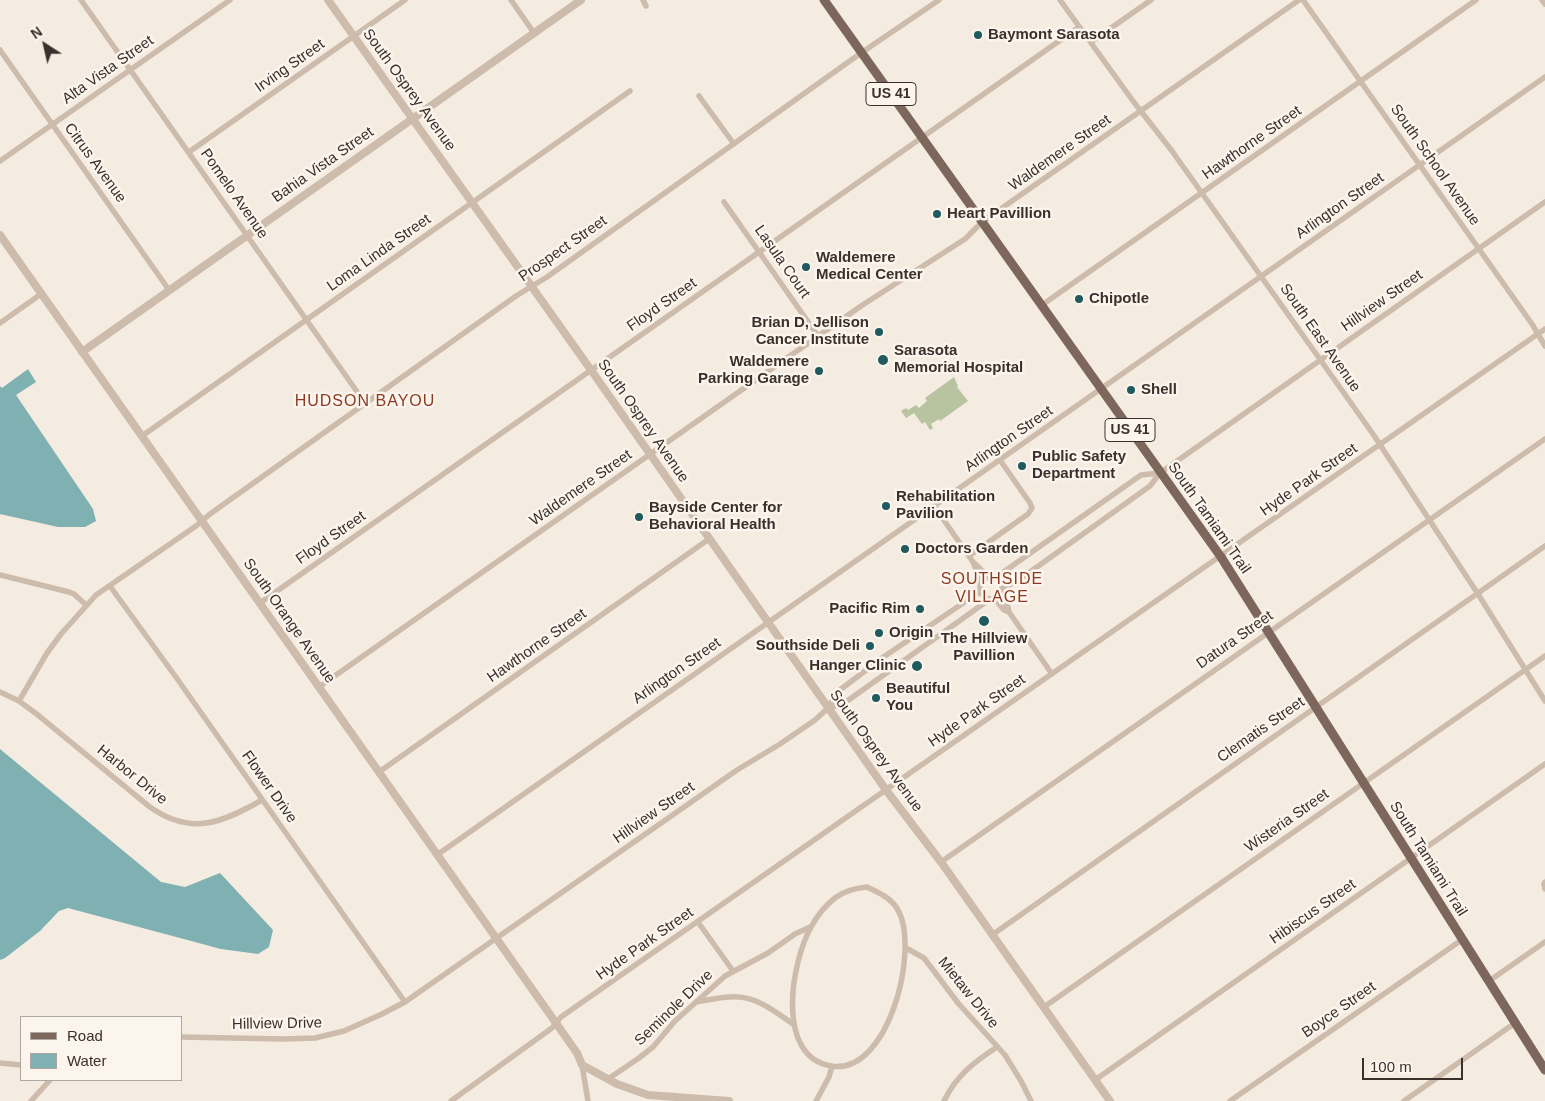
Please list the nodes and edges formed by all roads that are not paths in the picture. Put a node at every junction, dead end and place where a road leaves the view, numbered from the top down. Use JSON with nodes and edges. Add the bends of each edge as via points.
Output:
{"nodes":[{"id":1,"x":92,"y":0,"type":"edge"},
{"id":2,"x":230,"y":0,"type":"edge"},
{"id":3,"x":328,"y":0,"type":"edge"},
{"id":4,"x":405,"y":0,"type":"edge"},
{"id":5,"x":511,"y":0,"type":"edge"},
{"id":6,"x":581,"y":0,"type":"edge"},
{"id":7,"x":824,"y":0,"type":"edge"},
{"id":8,"x":939,"y":0,"type":"edge"},
{"id":9,"x":1060,"y":0,"type":"edge"},
{"id":10,"x":1151,"y":0,"type":"edge"},
{"id":11,"x":1299,"y":0,"type":"edge"},
{"id":12,"x":1304,"y":0,"type":"edge"},
{"id":13,"x":1476,"y":0,"type":"edge"},
{"id":14,"x":1542,"y":0,"type":"edge"},
{"id":15,"x":83,"y":2,"type":"edge"},
{"id":16,"x":1545,"y":4,"type":"edge"},
{"id":17,"x":1080,"y":27,"type":"junction"},
{"id":18,"x":534,"y":33,"type":"junction"},
{"id":19,"x":354,"y":36,"type":"junction"},
{"id":20,"x":1091,"y":42,"type":"junction"},
{"id":21,"x":0,"y":50,"type":"edge"},
{"id":22,"x":861,"y":53,"type":"junction"},
{"id":23,"x":130,"y":69,"type":"junction"},
{"id":24,"x":1545,"y":77,"type":"edge"},
{"id":25,"x":1361,"y":81,"type":"junction"},
{"id":26,"x":630,"y":91,"type":"dead end"},
{"id":27,"x":698,"y":96,"type":"dead end"},
{"id":28,"x":1141,"y":111,"type":"junction"},
{"id":29,"x":413,"y":118,"type":"junction"},
{"id":30,"x":52,"y":124,"type":"junction"},
{"id":31,"x":922,"y":137,"type":"junction"},
{"id":32,"x":734,"y":144,"type":"junction"},
{"id":33,"x":189,"y":152,"type":"junction"},
{"id":34,"x":0,"y":161,"type":"edge"},
{"id":35,"x":1420,"y":165,"type":"junction"},
{"id":36,"x":1202,"y":193,"type":"junction"},
{"id":37,"x":472,"y":202,"type":"junction"},
{"id":38,"x":724,"y":202,"type":"dead end"},
{"id":39,"x":1545,"y":202,"type":"edge"},
{"id":40,"x":982,"y":222,"type":"junction"},
{"id":41,"x":248,"y":235,"type":"junction"},
{"id":42,"x":0,"y":236,"type":"edge"},
{"id":43,"x":1478,"y":248,"type":"junction"},
{"id":44,"x":759,"y":252,"type":"junction"},
{"id":45,"x":1262,"y":276,"type":"junction"},
{"id":46,"x":532,"y":287,"type":"junction"},
{"id":47,"x":170,"y":290,"type":"junction"},
{"id":48,"x":41,"y":294,"type":"junction"},
{"id":49,"x":1042,"y":305,"type":"junction"},
{"id":50,"x":307,"y":319,"type":"junction"},
{"id":51,"x":0,"y":323,"type":"edge"},
{"id":52,"x":1545,"y":329,"type":"edge"},
{"id":53,"x":1538,"y":334,"type":"junction"},
{"id":54,"x":818,"y":336,"type":"junction"},
{"id":55,"x":1545,"y":346,"type":"edge"},
{"id":56,"x":82,"y":352,"type":"junction"},
{"id":57,"x":1320,"y":361,"type":"junction"},
{"id":58,"x":591,"y":370,"type":"junction"},
{"id":59,"x":1102,"y":389,"type":"junction"},
{"id":60,"x":365,"y":403,"type":"junction"},
{"id":61,"x":142,"y":436,"type":"junction"},
{"id":62,"x":1545,"y":438,"type":"edge"},
{"id":63,"x":1380,"y":446,"type":"junction"},
{"id":64,"x":650,"y":455,"type":"junction"},
{"id":65,"x":1000,"y":460,"type":"junction"},
{"id":66,"x":1160,"y":473,"type":"junction"},
{"id":67,"x":934,"y":506,"type":"junction"},
{"id":68,"x":1429,"y":520,"type":"junction"},
{"id":69,"x":201,"y":521,"type":"junction"},
{"id":70,"x":709,"y":539,"type":"junction"},
{"id":71,"x":1545,"y":546,"type":"edge"},
{"id":72,"x":968,"y":556,"type":"junction"},
{"id":73,"x":1220,"y":557,"type":"junction"},
{"id":74,"x":973,"y":562,"type":"junction"},
{"id":75,"x":0,"y":575,"type":"edge"},
{"id":76,"x":992,"y":578,"type":"junction"},
{"id":77,"x":982,"y":584,"type":"junction"},
{"id":78,"x":110,"y":586,"type":"junction"},
{"id":79,"x":981,"y":591,"type":"junction"},
{"id":80,"x":1002,"y":592,"type":"junction"},
{"id":81,"x":1478,"y":594,"type":"junction"},
{"id":82,"x":992,"y":599,"type":"junction"},
{"id":83,"x":260,"y":603,"type":"junction"},
{"id":84,"x":86,"y":605,"type":"junction"},
{"id":85,"x":1008,"y":612,"type":"junction"},
{"id":86,"x":768,"y":623,"type":"junction"},
{"id":87,"x":1269,"y":632,"type":"junction"},
{"id":88,"x":1545,"y":656,"type":"edge"},
{"id":89,"x":1525,"y":670,"type":"junction"},
{"id":90,"x":1052,"y":674,"type":"junction"},
{"id":91,"x":319,"y":687,"type":"junction"},
{"id":92,"x":0,"y":692,"type":"edge"},
{"id":93,"x":19,"y":701,"type":"junction"},
{"id":94,"x":1545,"y":701,"type":"edge"},
{"id":95,"x":1316,"y":707,"type":"junction"},
{"id":96,"x":828,"y":708,"type":"junction"},
{"id":97,"x":1545,"y":764,"type":"edge"},
{"id":98,"x":379,"y":772,"type":"junction"},
{"id":99,"x":1364,"y":783,"type":"junction"},
{"id":100,"x":886,"y":790,"type":"junction"},
{"id":101,"x":262,"y":800,"type":"junction"},
{"id":102,"x":437,"y":855,"type":"junction"},
{"id":103,"x":1411,"y":858,"type":"junction"},
{"id":104,"x":940,"y":862,"type":"junction"},
{"id":105,"x":1545,"y":882,"type":"edge"},
{"id":106,"x":1545,"y":889,"type":"edge"},
{"id":107,"x":698,"y":922,"type":"junction"},
{"id":108,"x":810,"y":927,"type":"junction"},
{"id":109,"x":992,"y":935,"type":"junction"},
{"id":110,"x":496,"y":939,"type":"junction"},
{"id":111,"x":1462,"y":939,"type":"junction"},
{"id":112,"x":1545,"y":942,"type":"edge"},
{"id":113,"x":906,"y":948,"type":"junction"},
{"id":114,"x":733,"y":972,"type":"junction"},
{"id":115,"x":1489,"y":980,"type":"junction"},
{"id":116,"x":405,"y":1002,"type":"junction"},
{"id":117,"x":696,"y":1002,"type":"junction"},
{"id":118,"x":1044,"y":1007,"type":"junction"},
{"id":119,"x":1516,"y":1023,"type":"junction"},
{"id":120,"x":556,"y":1024,"type":"junction"},
{"id":121,"x":793,"y":1024,"type":"junction"},
{"id":122,"x":182,"y":1037,"type":"edge"},
{"id":123,"x":997,"y":1047,"type":"junction"},
{"id":124,"x":0,"y":1064,"type":"edge"},
{"id":125,"x":20,"y":1065,"type":"edge"},
{"id":126,"x":582,"y":1065,"type":"junction"},
{"id":127,"x":832,"y":1066,"type":"junction"},
{"id":128,"x":1545,"y":1070,"type":"edge"},
{"id":129,"x":608,"y":1079,"type":"junction"},
{"id":130,"x":1095,"y":1080,"type":"junction"},
{"id":131,"x":49,"y":1081,"type":"edge"},
{"id":132,"x":30,"y":1101,"type":"edge"},
{"id":133,"x":451,"y":1101,"type":"edge"},
{"id":134,"x":588,"y":1101,"type":"edge"},
{"id":135,"x":729,"y":1101,"type":"edge"},
{"id":136,"x":816,"y":1101,"type":"edge"},
{"id":137,"x":944,"y":1101,"type":"edge"},
{"id":138,"x":1031,"y":1101,"type":"edge"},
{"id":139,"x":1110,"y":1101,"type":"edge"},
{"id":140,"x":1230,"y":1101,"type":"edge"},
{"id":141,"x":1404,"y":1101,"type":"edge"}],
"edges":[{"from":1,"to":15,"type":"street"},
{"from":2,"to":23,"type":"street","name":"Alta Vista Street"},
{"from":3,"to":19,"type":"street","name":"South Osprey Avenue"},
{"from":4,"to":19,"type":"street","name":"Irving Street"},
{"from":5,"to":18,"type":"street"},
{"from":6,"to":18,"type":"street","name":"Bahia Vista Street"},
{"from":7,"to":22,"type":"main road","name":"South Tamiami Trail","number":"US 41"},
{"from":8,"to":22,"type":"street","name":"Prospect Street"},
{"from":9,"to":17,"type":"street","name":"South East Avenue"},
{"from":10,"to":20,"type":"street"},
{"from":11,"to":28,"type":"street","name":"Waldemere Street"},
{"from":12,"to":25,"type":"street","name":"South School Avenue"},
{"from":13,"to":25,"type":"street","name":"Hawthorne Street"},
{"from":14,"to":16,"type":"street"},
{"from":15,"to":23,"type":"street","name":"Pomelo Avenue"},
{"from":17,"to":20,"type":"street","name":"South East Avenue"},
{"from":17,"to":31,"type":"street","name":"Floyd Street"},
{"from":18,"to":29,"type":"street","name":"Bahia Vista Street"},
{"from":19,"to":29,"type":"street","name":"South Osprey Avenue"},
{"from":19,"to":33,"type":"street","name":"Irving Street"},
{"from":20,"to":28,"type":"street","name":"South East Avenue"},
{"from":21,"to":30,"type":"street","name":"Citrus Avenue"},
{"from":22,"to":31,"type":"main road","name":"South Tamiami Trail","number":"US 41"},
{"from":22,"to":32,"type":"street","name":"Prospect Street"},
{"from":23,"to":30,"type":"street","name":"Alta Vista Street"},
{"from":23,"to":33,"type":"street","name":"Pomelo Avenue"},
{"from":24,"to":35,"type":"street","name":"Arlington Street"},
{"from":25,"to":35,"type":"street","name":"South School Avenue"},
{"from":25,"to":36,"type":"street","name":"Hawthorne Street"},
{"from":26,"to":37,"type":"street","name":"Loma Linda Street"},
{"from":27,"to":32,"type":"street"},
{"from":28,"to":36,"type":"street","name":"South East Avenue"},
{"from":28,"to":40,"type":"street","name":"Waldemere Street"},
{"from":29,"to":37,"type":"street","name":"South Osprey Avenue"},
{"from":29,"to":41,"type":"street","name":"Bahia Vista Street"},
{"from":30,"to":34,"type":"street","name":"Alta Vista Street"},
{"from":30,"to":47,"type":"street","name":"Citrus Avenue"},
{"from":31,"to":40,"type":"main road","name":"South Tamiami Trail","number":"US 41"},
{"from":31,"to":44,"type":"street","name":"Floyd Street"},
{"from":32,"to":46,"type":"street","name":"Prospect Street"},
{"from":33,"to":41,"type":"street","name":"Pomelo Avenue"},
{"from":35,"to":43,"type":"street","name":"South School Avenue"},
{"from":35,"to":45,"type":"street","name":"Arlington Street"},
{"from":36,"to":45,"type":"street","name":"South East Avenue"},
{"from":36,"to":49,"type":"street","name":"Hawthorne Street"},
{"from":37,"to":46,"type":"street","name":"South Osprey Avenue"},
{"from":37,"to":50,"type":"street","name":"Loma Linda Street"},
{"from":38,"to":44,"type":"street","name":"Lasula Court"},
{"from":39,"to":43,"type":"street","name":"Hillview Street"},
{"from":40,"to":49,"type":"main road","name":"South Tamiami Trail","number":"US 41"},
{"from":40,"to":54,"type":"street","name":"Waldemere Street","via":[[966,239]]},
{"from":41,"to":47,"type":"street","name":"Bahia Vista Street"},
{"from":41,"to":50,"type":"street","name":"Pomelo Avenue"},
{"from":42,"to":48,"type":"street","name":"South Orange Avenue"},
{"from":43,"to":53,"type":"street","name":"South School Avenue"},
{"from":43,"to":57,"type":"street","name":"Hillview Street"},
{"from":44,"to":54,"type":"street","name":"Lasula Court"},
{"from":44,"to":58,"type":"street","name":"Floyd Street"},
{"from":45,"to":57,"type":"street","name":"South East Avenue"},
{"from":45,"to":59,"type":"street","name":"Arlington Street"},
{"from":46,"to":58,"type":"street","name":"South Osprey Avenue"},
{"from":46,"to":60,"type":"street","name":"Prospect Street"},
{"from":47,"to":56,"type":"street","name":"Bahia Vista Street"},
{"from":48,"to":51,"type":"street"},
{"from":48,"to":56,"type":"street","name":"South Orange Avenue"},
{"from":49,"to":59,"type":"main road","name":"South Tamiami Trail","number":"US 41"},
{"from":50,"to":60,"type":"street","name":"Pomelo Avenue"},
{"from":50,"to":61,"type":"street","name":"Loma Linda Street"},
{"from":52,"to":53,"type":"street","name":"Hyde Park Street"},
{"from":53,"to":55,"type":"street","name":"South School Avenue"},
{"from":53,"to":63,"type":"street","name":"Hyde Park Street"},
{"from":54,"to":64,"type":"street","name":"Waldemere Street"},
{"from":56,"to":61,"type":"street","name":"South Orange Avenue"},
{"from":57,"to":63,"type":"street","name":"South East Avenue"},
{"from":57,"to":66,"type":"street","name":"Hillview Street"},
{"from":58,"to":64,"type":"street","name":"South Osprey Avenue"},
{"from":58,"to":83,"type":"street","name":"Floyd Street"},
{"from":59,"to":65,"type":"street","name":"Arlington Street"},
{"from":59,"to":66,"type":"main road","name":"South Tamiami Trail","number":"US 41"},
{"from":60,"to":69,"type":"street","name":"Prospect Street"},
{"from":61,"to":69,"type":"street","name":"South Orange Avenue"},
{"from":62,"to":68,"type":"street","name":"Datura Street"},
{"from":63,"to":68,"type":"street","name":"South East Avenue"},
{"from":63,"to":73,"type":"street","name":"Hyde Park Street"},
{"from":64,"to":70,"type":"street","name":"South Osprey Avenue"},
{"from":64,"to":91,"type":"street","name":"Waldemere Street"},
{"from":65,"to":67,"type":"street","name":"Arlington Street"},
{"from":65,"to":72,"type":"street","via":[[1032,508]]},
{"from":66,"to":73,"type":"main road","name":"South Tamiami Trail","number":"US 41"},
{"from":66,"to":76,"type":"street","name":"Hillview Street","via":[[1141,475]]},
{"from":66,"to":80,"type":"street","name":"Hillview Street","via":[[1150,486]]},
{"from":67,"to":72,"type":"street"},
{"from":67,"to":86,"type":"street","name":"Arlington Street"},
{"from":68,"to":81,"type":"street","name":"South East Avenue"},
{"from":68,"to":87,"type":"street","name":"Datura Street"},
{"from":69,"to":78,"type":"street"},
{"from":69,"to":83,"type":"street","name":"South Orange Avenue"},
{"from":70,"to":86,"type":"street","name":"South Osprey Avenue"},
{"from":70,"to":98,"type":"street","name":"Hawthorne Street"},
{"from":71,"to":81,"type":"street","name":"Clematis Street"},
{"from":72,"to":74,"type":"street"},
{"from":73,"to":87,"type":"main road","name":"South Tamiami Trail","number":"US 41"},
{"from":73,"to":90,"type":"street","name":"Hyde Park Street"},
{"from":74,"to":76,"type":"street"},
{"from":74,"to":77,"type":"street"},
{"from":75,"to":84,"type":"street","via":[[69,592]]},
{"from":76,"to":77,"type":"street","via":[[985,579]]},
{"from":76,"to":80,"type":"street","via":[[1001,583]]},
{"from":77,"to":79,"type":"street"},
{"from":78,"to":84,"type":"street"},
{"from":78,"to":101,"type":"street","name":"Flower Drive"},
{"from":79,"to":82,"type":"street","via":[[982,595]]},
{"from":79,"to":96,"type":"street","name":"Hillview Street","via":[[836,693]]},
{"from":80,"to":82,"type":"street"},
{"from":80,"to":85,"type":"street"},
{"from":81,"to":89,"type":"street","name":"South East Avenue"},
{"from":81,"to":95,"type":"street","name":"Clematis Street"},
{"from":82,"to":85,"type":"street"},
{"from":82,"to":96,"type":"street","name":"Hillview Street","via":[[843,704]]},
{"from":83,"to":91,"type":"street","name":"South Orange Avenue"},
{"from":84,"to":93,"type":"street","via":[[47,652]]},
{"from":85,"to":90,"type":"street"},
{"from":86,"to":96,"type":"street","name":"South Osprey Avenue"},
{"from":86,"to":102,"type":"street","name":"Arlington Street"},
{"from":87,"to":95,"type":"main road","name":"South Tamiami Trail"},
{"from":87,"to":104,"type":"street","name":"Datura Street"},
{"from":88,"to":89,"type":"street","name":"Wisteria Street"},
{"from":89,"to":94,"type":"street","name":"South East Avenue"},
{"from":89,"to":99,"type":"street","name":"Wisteria Street"},
{"from":90,"to":100,"type":"street","name":"Hyde Park Street"},
{"from":91,"to":98,"type":"street","name":"South Orange Avenue"},
{"from":92,"to":93,"type":"street","name":"Harbor Drive"},
{"from":93,"to":101,"type":"street","name":"Harbor Drive","via":[[150,807],[170,819],[191,824],[212,822]]},
{"from":95,"to":99,"type":"main road","name":"South Tamiami Trail"},
{"from":95,"to":109,"type":"street","name":"Clematis Street"},
{"from":96,"to":100,"type":"street","name":"South Osprey Avenue"},
{"from":96,"to":110,"type":"street","name":"Hillview Street"},
{"from":97,"to":103,"type":"street","name":"Hibiscus Street"},
{"from":98,"to":102,"type":"street","name":"South Orange Avenue"},
{"from":99,"to":103,"type":"main road","name":"South Tamiami Trail"},
{"from":99,"to":118,"type":"street","name":"Wisteria Street"},
{"from":100,"to":104,"type":"street","name":"South Osprey Avenue"},
{"from":100,"to":107,"type":"street","name":"Hyde Park Street"},
{"from":101,"to":116,"type":"street","name":"Flower Drive"},
{"from":102,"to":110,"type":"street","name":"South Orange Avenue"},
{"from":103,"to":111,"type":"main road","name":"South Tamiami Trail"},
{"from":103,"to":130,"type":"street","name":"Hibiscus Street"},
{"from":104,"to":109,"type":"street","name":"South Osprey Avenue"},
{"from":105,"to":106,"type":"street"},
{"from":107,"to":114,"type":"street"},
{"from":107,"to":120,"type":"street","name":"Hyde Park Street","via":[[561,1017]]},
{"from":108,"to":113,"type":"street","via":[[836,897],[858,888],[867,888],[879,892],[895,906],[903,922]]},
{"from":108,"to":114,"type":"street","name":"Seminole Drive"},
{"from":108,"to":121,"type":"street","via":[[796,970]]},
{"from":109,"to":118,"type":"street","name":"South Osprey Avenue"},
{"from":110,"to":116,"type":"street","name":"Hillview Drive"},
{"from":110,"to":120,"type":"street","name":"South Orange Avenue"},
{"from":111,"to":115,"type":"main road","name":"South Tamiami Trail"},
{"from":111,"to":140,"type":"street","name":"Boyce Street"},
{"from":112,"to":115,"type":"street"},
{"from":113,"to":123,"type":"street","name":"Mietaw Drive","via":[[924,958]]},
{"from":113,"to":127,"type":"street","via":[[899,991],[890,1018],[878,1038],[869,1052],[857,1060]]},
{"from":114,"to":117,"type":"street","name":"Seminole Drive"},
{"from":115,"to":119,"type":"main road","name":"South Tamiami Trail"},
{"from":116,"to":122,"type":"street","name":"Hillview Drive","via":[[344,1031],[315,1038]]},
{"from":117,"to":121,"type":"street","via":[[729,996],[750,999],[766,1005]]},
{"from":117,"to":129,"type":"street","name":"Seminole Drive","via":[[653,1046]]},
{"from":118,"to":130,"type":"street","name":"South Osprey Avenue"},
{"from":119,"to":128,"type":"main road","name":"South Tamiami Trail"},
{"from":119,"to":141,"type":"street"},
{"from":120,"to":126,"type":"street","name":"South Orange Avenue"},
{"from":120,"to":133,"type":"street","name":"Hyde Park Street"},
{"from":121,"to":127,"type":"street","via":[[808,1053]]},
{"from":123,"to":137,"type":"street","via":[[968,1067]]},
{"from":123,"to":138,"type":"street","name":"Mietaw Drive","via":[[1014,1068]]},
{"from":124,"to":125,"type":"street"},
{"from":126,"to":129,"type":"street"},
{"from":126,"to":134,"type":"street"},
{"from":127,"to":136,"type":"street"},
{"from":129,"to":135,"type":"street","via":[[648,1095]]},
{"from":130,"to":139,"type":"street","name":"South Osprey Avenue"},
{"from":131,"to":132,"type":"street"}]}
